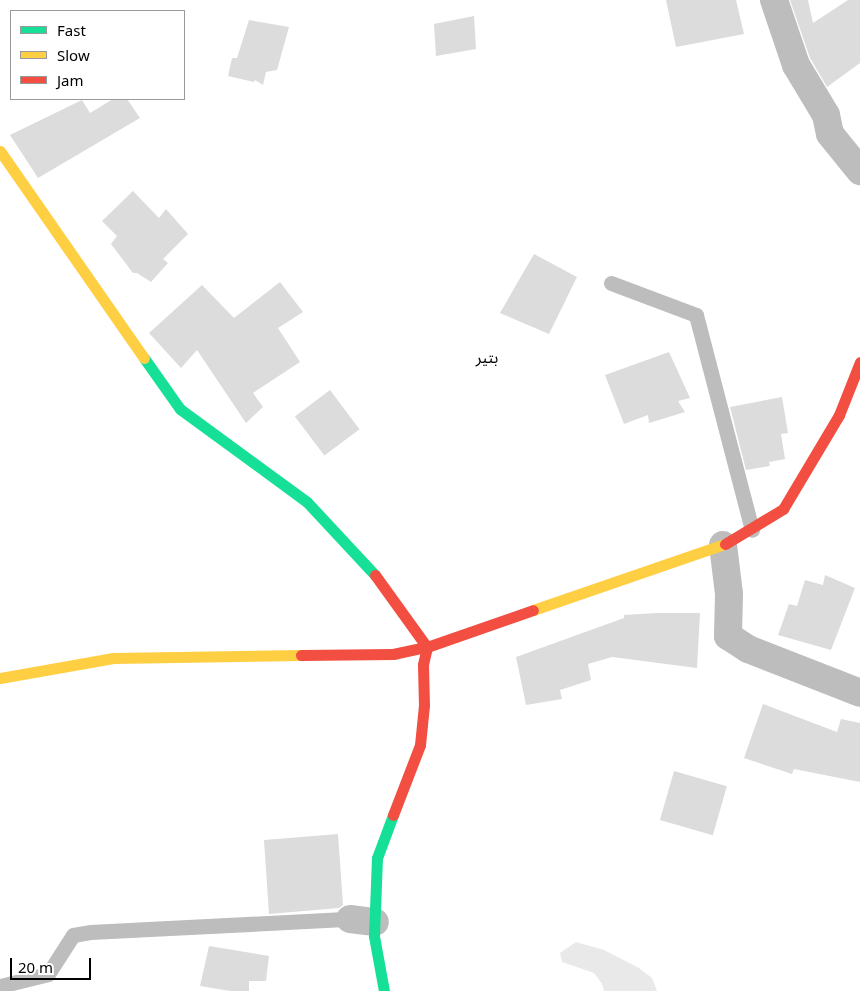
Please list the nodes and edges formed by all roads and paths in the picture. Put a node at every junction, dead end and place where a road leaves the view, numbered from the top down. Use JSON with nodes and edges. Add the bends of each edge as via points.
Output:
{"nodes":[{"id":1,"x":774,"y":0,"type":"edge"},
{"id":2,"x":0,"y":151,"type":"edge"},
{"id":3,"x":860,"y":171,"type":"edge"},
{"id":4,"x":611,"y":283,"type":"dead end"},
{"id":5,"x":860,"y":362,"type":"edge"},
{"id":6,"x":752,"y":530,"type":"junction"},
{"id":7,"x":723,"y":545,"type":"junction"},
{"id":8,"x":427,"y":647,"type":"junction"},
{"id":9,"x":0,"y":678,"type":"edge"},
{"id":10,"x":860,"y":693,"type":"edge"},
{"id":11,"x":362,"y":921,"type":"junction"},
{"id":12,"x":0,"y":986,"type":"edge"},
{"id":13,"x":384,"y":991,"type":"edge"}],
"edges":[{"from":1,"to":3,"type":"street","via":[[796,65],[826,115],[830,134]]},
{"from":2,"to":8,"type":"street","via":[[180,410],[307,502],[371,570]]},
{"from":4,"to":6,"type":"lane","via":[[696,315]]},
{"from":5,"to":6,"type":"street","via":[[839,415],[783,509]]},
{"from":6,"to":7,"type":"street"},
{"from":7,"to":8,"type":"street"},
{"from":7,"to":10,"type":"street","via":[[729,594],[728,636],[748,649]]},
{"from":8,"to":9,"type":"street","via":[[375,656],[113,658]]},
{"from":8,"to":11,"type":"street","via":[[423,665],[420,745],[377,858]]},
{"from":11,"to":12,"type":"lane","via":[[90,932],[74,935],[48,974]]},
{"from":11,"to":13,"type":"street","via":[[374,936]]}]}
